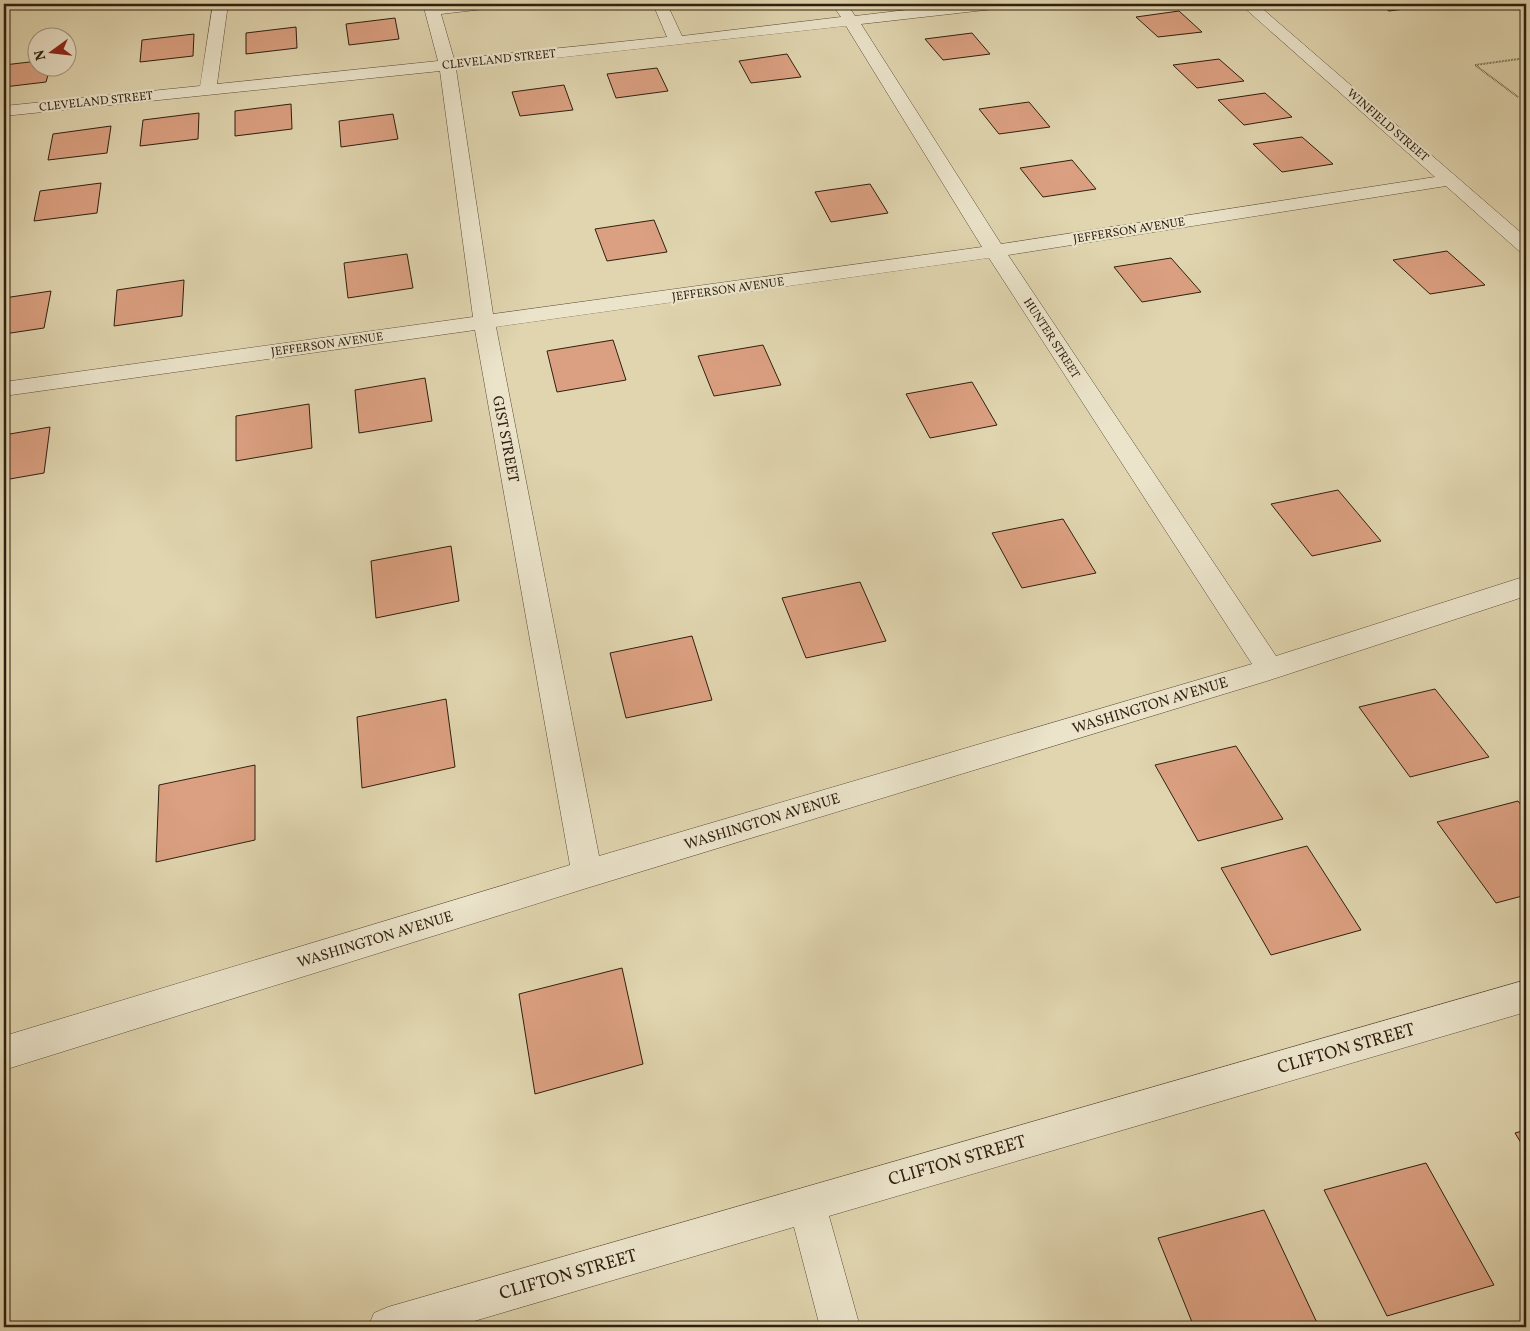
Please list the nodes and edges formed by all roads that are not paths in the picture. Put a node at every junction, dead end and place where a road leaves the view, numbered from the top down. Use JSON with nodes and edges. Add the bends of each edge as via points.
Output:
{"nodes":[{"id":1,"x":220,"y":4,"type":"edge"},
{"id":2,"x":484,"y":4,"type":"edge"},
{"id":3,"x":660,"y":4,"type":"edge"},
{"id":4,"x":994,"y":4,"type":"edge"},
{"id":5,"x":1248,"y":4,"type":"edge"},
{"id":6,"x":431,"y":8,"type":"edge"},
{"id":7,"x":845,"y":12,"type":"edge"},
{"id":8,"x":677,"y":41,"type":"junction"},
{"id":9,"x":447,"y":64,"type":"junction"},
{"id":10,"x":208,"y":89,"type":"junction"},
{"id":11,"x":4,"y":111,"type":"edge"},
{"id":12,"x":1451,"y":180,"type":"junction"},
{"id":13,"x":1526,"y":247,"type":"edge"},
{"id":14,"x":995,"y":251,"type":"junction"},
{"id":15,"x":484,"y":322,"type":"junction"},
{"id":16,"x":4,"y":389,"type":"edge"},
{"id":17,"x":1524,"y":586,"type":"edge"},
{"id":18,"x":1270,"y":669,"type":"junction"},
{"id":19,"x":586,"y":874,"type":"junction"},
{"id":20,"x":1526,"y":996,"type":"edge"},
{"id":21,"x":4,"y":1053,"type":"edge"},
{"id":22,"x":807,"y":1204,"type":"junction"},
{"id":23,"x":388,"y":1327,"type":"edge"},
{"id":24,"x":840,"y":1327,"type":"edge"}],
"edges":[{"from":1,"to":10,"type":"street"},
{"from":2,"to":6,"type":"street"},
{"from":3,"to":8,"type":"street"},
{"from":4,"to":7,"type":"street","name":"CLEVELAND STREET"},
{"from":5,"to":12,"type":"street","name":"WINFIELD STREET"},
{"from":6,"to":9,"type":"street","name":"GIST STREET"},
{"from":7,"to":8,"type":"street","name":"CLEVELAND STREET"},
{"from":7,"to":14,"type":"street","name":"HUNTER STREET"},
{"from":8,"to":9,"type":"street","name":"CLEVELAND STREET"},
{"from":9,"to":10,"type":"street","name":"CLEVELAND STREET"},
{"from":9,"to":15,"type":"street","name":"GIST STREET"},
{"from":10,"to":11,"type":"street","name":"CLEVELAND STREET"},
{"from":12,"to":13,"type":"street","name":"WINFIELD STREET"},
{"from":12,"to":14,"type":"street","name":"JEFFERSON AVENUE"},
{"from":14,"to":15,"type":"street","name":"JEFFERSON AVENUE"},
{"from":14,"to":18,"type":"street","name":"HUNTER STREET"},
{"from":15,"to":16,"type":"street","name":"JEFFERSON AVENUE"},
{"from":15,"to":19,"type":"street","name":"GIST STREET"},
{"from":17,"to":18,"type":"street","name":"WASHINGTON AVENUE"},
{"from":18,"to":19,"type":"street","name":"WASHINGTON AVENUE"},
{"from":19,"to":21,"type":"street","name":"WASHINGTON AVENUE"},
{"from":20,"to":22,"type":"street","name":"CLIFTON STREET"},
{"from":22,"to":23,"type":"street","name":"CLIFTON STREET"},
{"from":22,"to":24,"type":"street"}]}
